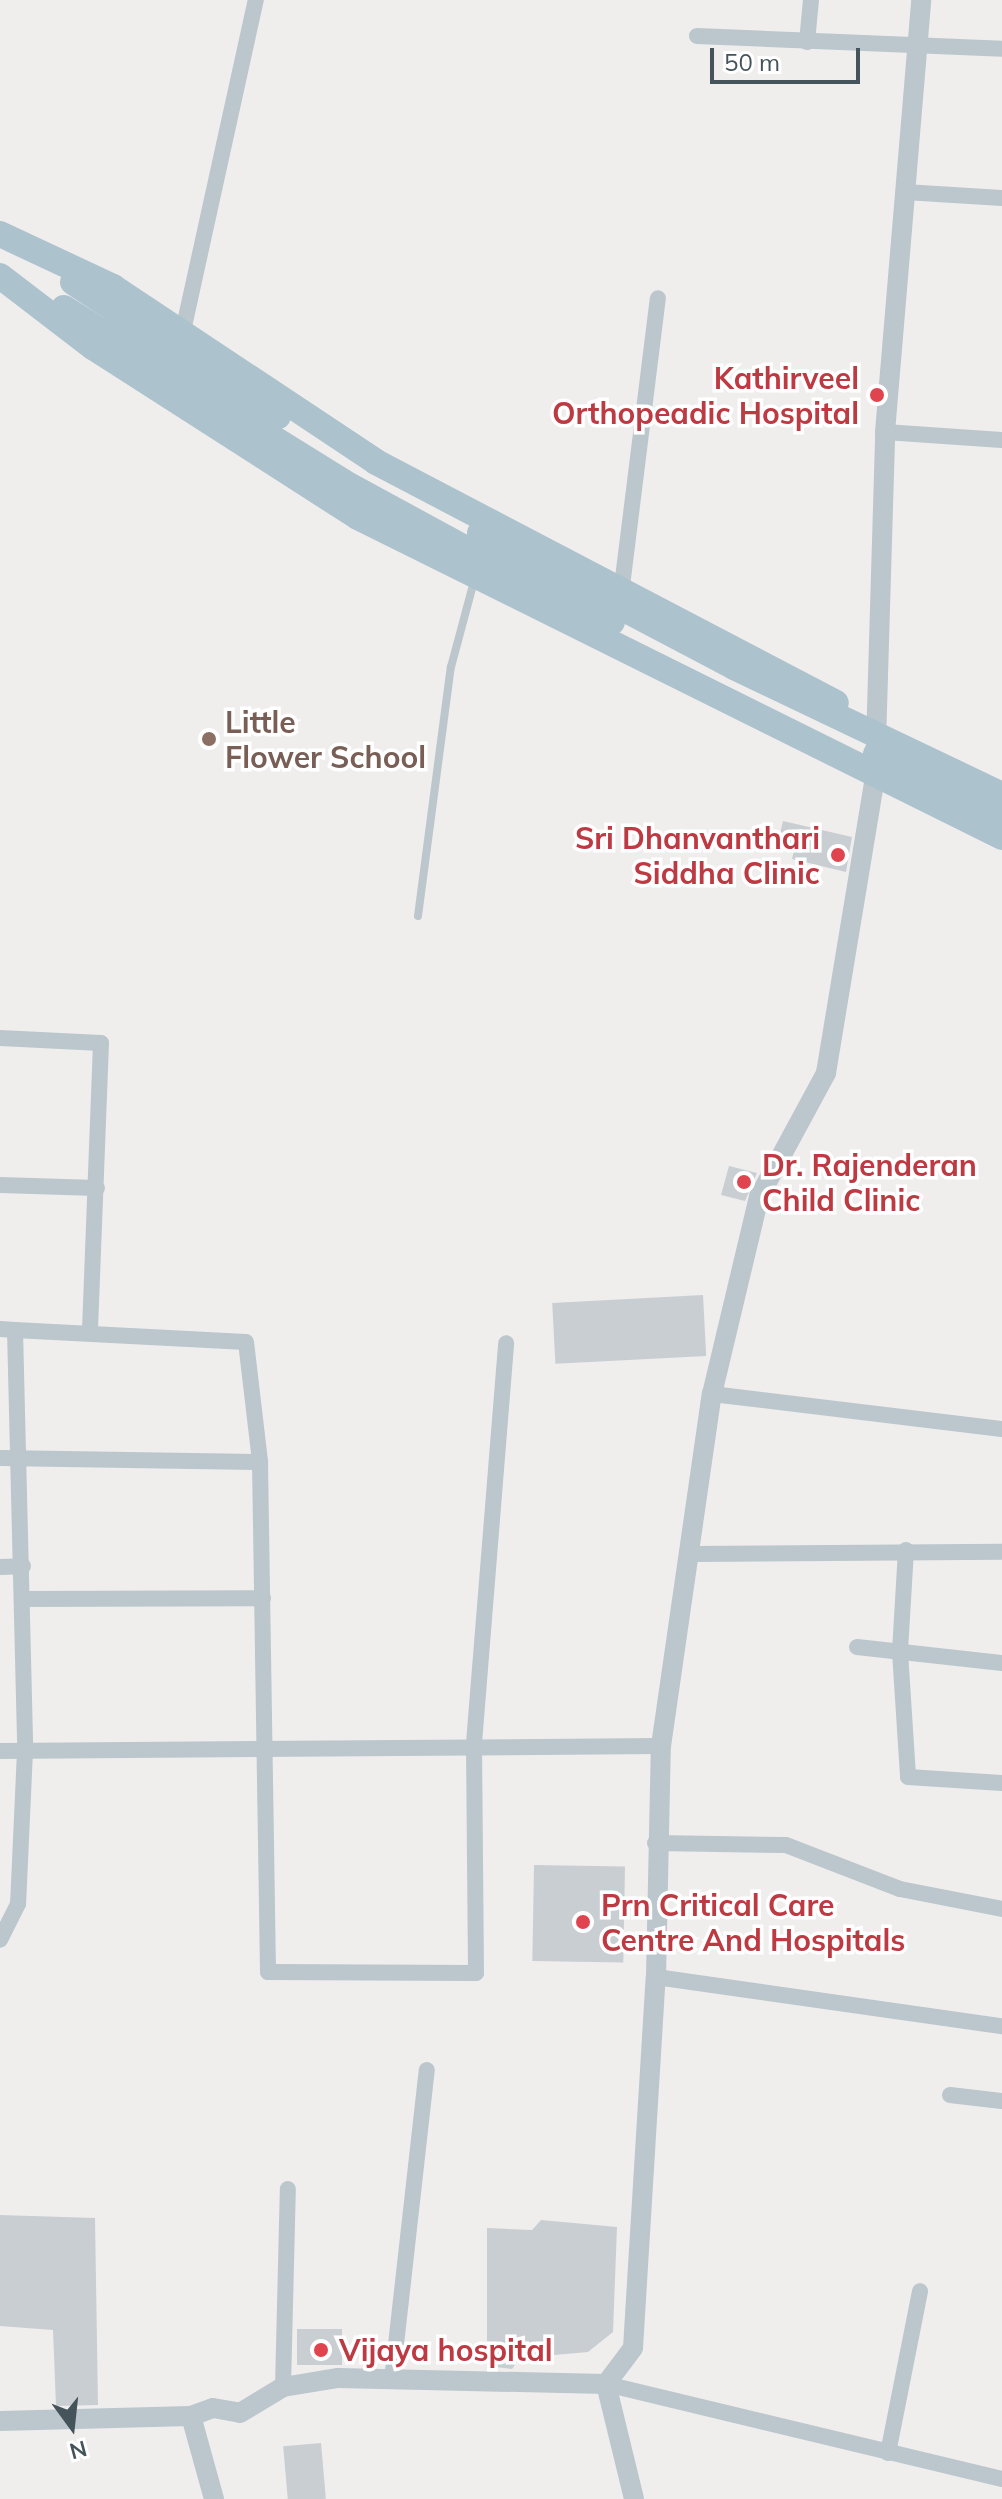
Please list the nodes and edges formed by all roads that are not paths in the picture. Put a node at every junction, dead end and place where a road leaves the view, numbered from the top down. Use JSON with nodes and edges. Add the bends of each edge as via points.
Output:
{"nodes":[{"id":1,"x":256,"y":0,"type":"edge"},
{"id":2,"x":811,"y":0,"type":"edge"},
{"id":3,"x":921,"y":0,"type":"edge"},
{"id":4,"x":697,"y":36,"type":"dead end"},
{"id":5,"x":807,"y":42,"type":"junction"},
{"id":6,"x":917,"y":49,"type":"junction"},
{"id":7,"x":1002,"y":49,"type":"edge"},
{"id":8,"x":905,"y":192,"type":"junction"},
{"id":9,"x":1002,"y":198,"type":"edge"},
{"id":10,"x":7,"y":237,"type":"edge"},
{"id":11,"x":0,"y":274,"type":"edge"},
{"id":12,"x":658,"y":298,"type":"dead end"},
{"id":13,"x":183,"y":331,"type":"junction"},
{"id":14,"x":885,"y":432,"type":"junction"},
{"id":15,"x":1002,"y":440,"type":"edge"},
{"id":16,"x":475,"y":576,"type":"junction"},
{"id":17,"x":622,"y":586,"type":"junction"},
{"id":18,"x":880,"y":727,"type":"junction"},
{"id":19,"x":875,"y":777,"type":"junction"},
{"id":20,"x":1002,"y":781,"type":"edge"},
{"id":21,"x":1002,"y":795,"type":"edge"},
{"id":22,"x":1002,"y":816,"type":"edge"},
{"id":23,"x":1002,"y":837,"type":"edge"},
{"id":24,"x":418,"y":916,"type":"dead end"},
{"id":25,"x":0,"y":1038,"type":"edge"},
{"id":26,"x":0,"y":1185,"type":"edge"},
{"id":27,"x":97,"y":1188,"type":"junction"},
{"id":28,"x":7,"y":1330,"type":"edge"},
{"id":29,"x":90,"y":1333,"type":"junction"},
{"id":30,"x":506,"y":1343,"type":"dead end"},
{"id":31,"x":712,"y":1394,"type":"junction"},
{"id":32,"x":1002,"y":1429,"type":"edge"},
{"id":33,"x":0,"y":1458,"type":"edge"},
{"id":34,"x":18,"y":1458,"type":"junction"},
{"id":35,"x":260,"y":1462,"type":"junction"},
{"id":36,"x":906,"y":1550,"type":"junction"},
{"id":37,"x":1002,"y":1552,"type":"edge"},
{"id":38,"x":691,"y":1554,"type":"junction"},
{"id":39,"x":23,"y":1566,"type":"junction"},
{"id":40,"x":0,"y":1567,"type":"edge"},
{"id":41,"x":263,"y":1598,"type":"junction"},
{"id":42,"x":23,"y":1599,"type":"junction"},
{"id":43,"x":857,"y":1647,"type":"dead end"},
{"id":44,"x":900,"y":1652,"type":"junction"},
{"id":45,"x":1002,"y":1663,"type":"edge"},
{"id":46,"x":474,"y":1743,"type":"junction"},
{"id":47,"x":661,"y":1746,"type":"junction"},
{"id":48,"x":266,"y":1747,"type":"junction"},
{"id":49,"x":0,"y":1751,"type":"edge"},
{"id":50,"x":25,"y":1751,"type":"junction"},
{"id":51,"x":1002,"y":1783,"type":"edge"},
{"id":52,"x":655,"y":1843,"type":"junction"},
{"id":53,"x":1002,"y":1909,"type":"edge"},
{"id":54,"x":0,"y":1940,"type":"edge"},
{"id":55,"x":656,"y":1977,"type":"junction"},
{"id":56,"x":1002,"y":2026,"type":"edge"},
{"id":57,"x":427,"y":2070,"type":"dead end"},
{"id":58,"x":950,"y":2095,"type":"dead end"},
{"id":59,"x":1002,"y":2101,"type":"edge"},
{"id":60,"x":288,"y":2189,"type":"dead end"},
{"id":61,"x":920,"y":2291,"type":"dead end"},
{"id":62,"x":392,"y":2380,"type":"junction"},
{"id":63,"x":606,"y":2384,"type":"junction"},
{"id":64,"x":283,"y":2387,"type":"junction"},
{"id":65,"x":191,"y":2416,"type":"junction"},
{"id":66,"x":0,"y":2421,"type":"edge"},
{"id":67,"x":888,"y":2453,"type":"junction"},
{"id":68,"x":1002,"y":2479,"type":"edge"},
{"id":69,"x":214,"y":2499,"type":"edge"},
{"id":70,"x":634,"y":2499,"type":"edge"}],
"edges":[{"from":1,"to":13,"type":"street"},
{"from":2,"to":5,"type":"street"},
{"from":3,"to":6,"type":"street"},
{"from":4,"to":5,"type":"street"},
{"from":5,"to":6,"type":"street"},
{"from":6,"to":7,"type":"street"},
{"from":6,"to":8,"type":"street"},
{"from":8,"to":9,"type":"street"},
{"from":8,"to":14,"type":"street"},
{"from":10,"to":13,"type":"main road","via":[[113,287]]},
{"from":10,"to":21,"type":"main road","bridge":true,"via":[[138,328],[361,468],[734,667]]},
{"from":11,"to":16,"type":"main road","via":[[93,347],[358,517]]},
{"from":11,"to":22,"type":"main road","bridge":true,"via":[[134,346],[407,519]]},
{"from":12,"to":17,"type":"street"},
{"from":13,"to":17,"type":"main road","via":[[376,462]]},
{"from":14,"to":15,"type":"street"},
{"from":14,"to":18,"type":"street"},
{"from":16,"to":19,"type":"main road"},
{"from":16,"to":24,"type":"lane","via":[[451,667]]},
{"from":17,"to":18,"type":"main road"},
{"from":18,"to":19,"type":"street"},
{"from":18,"to":20,"type":"main road"},
{"from":19,"to":23,"type":"main road"},
{"from":19,"to":31,"type":"street","via":[[826,1073],[759,1197]]},
{"from":25,"to":27,"type":"street","via":[[101,1043]]},
{"from":26,"to":27,"type":"street"},
{"from":27,"to":29,"type":"street"},
{"from":28,"to":29,"type":"street"},
{"from":28,"to":34,"type":"street"},
{"from":29,"to":35,"type":"street","via":[[246,1342]]},
{"from":30,"to":46,"type":"street"},
{"from":31,"to":32,"type":"street"},
{"from":31,"to":38,"type":"street"},
{"from":33,"to":34,"type":"street"},
{"from":34,"to":35,"type":"street"},
{"from":34,"to":39,"type":"street"},
{"from":35,"to":41,"type":"street"},
{"from":36,"to":37,"type":"street"},
{"from":36,"to":38,"type":"street"},
{"from":36,"to":44,"type":"street"},
{"from":38,"to":47,"type":"street"},
{"from":39,"to":40,"type":"street"},
{"from":39,"to":42,"type":"street"},
{"from":41,"to":42,"type":"street"},
{"from":41,"to":48,"type":"street"},
{"from":42,"to":50,"type":"street"},
{"from":43,"to":44,"type":"street"},
{"from":44,"to":45,"type":"street"},
{"from":44,"to":51,"type":"street","via":[[908,1777]]},
{"from":46,"to":47,"type":"street"},
{"from":46,"to":48,"type":"street"},
{"from":46,"to":48,"type":"street","via":[[476,1973],[268,1972]]},
{"from":47,"to":52,"type":"street"},
{"from":48,"to":50,"type":"street"},
{"from":49,"to":50,"type":"street"},
{"from":50,"to":54,"type":"street","via":[[18,1904]]},
{"from":52,"to":53,"type":"street","via":[[786,1845],[900,1889]]},
{"from":52,"to":55,"type":"street"},
{"from":55,"to":56,"type":"street"},
{"from":55,"to":63,"type":"street","via":[[633,2348]]},
{"from":57,"to":62,"type":"street"},
{"from":58,"to":59,"type":"street"},
{"from":60,"to":64,"type":"street"},
{"from":61,"to":67,"type":"street"},
{"from":62,"to":63,"type":"street"},
{"from":62,"to":64,"type":"street","via":[[338,2378]]},
{"from":63,"to":67,"type":"street"},
{"from":63,"to":70,"type":"street"},
{"from":64,"to":65,"type":"street","via":[[240,2413],[213,2408]]},
{"from":65,"to":66,"type":"street"},
{"from":65,"to":69,"type":"street"},
{"from":67,"to":68,"type":"street"}]}
